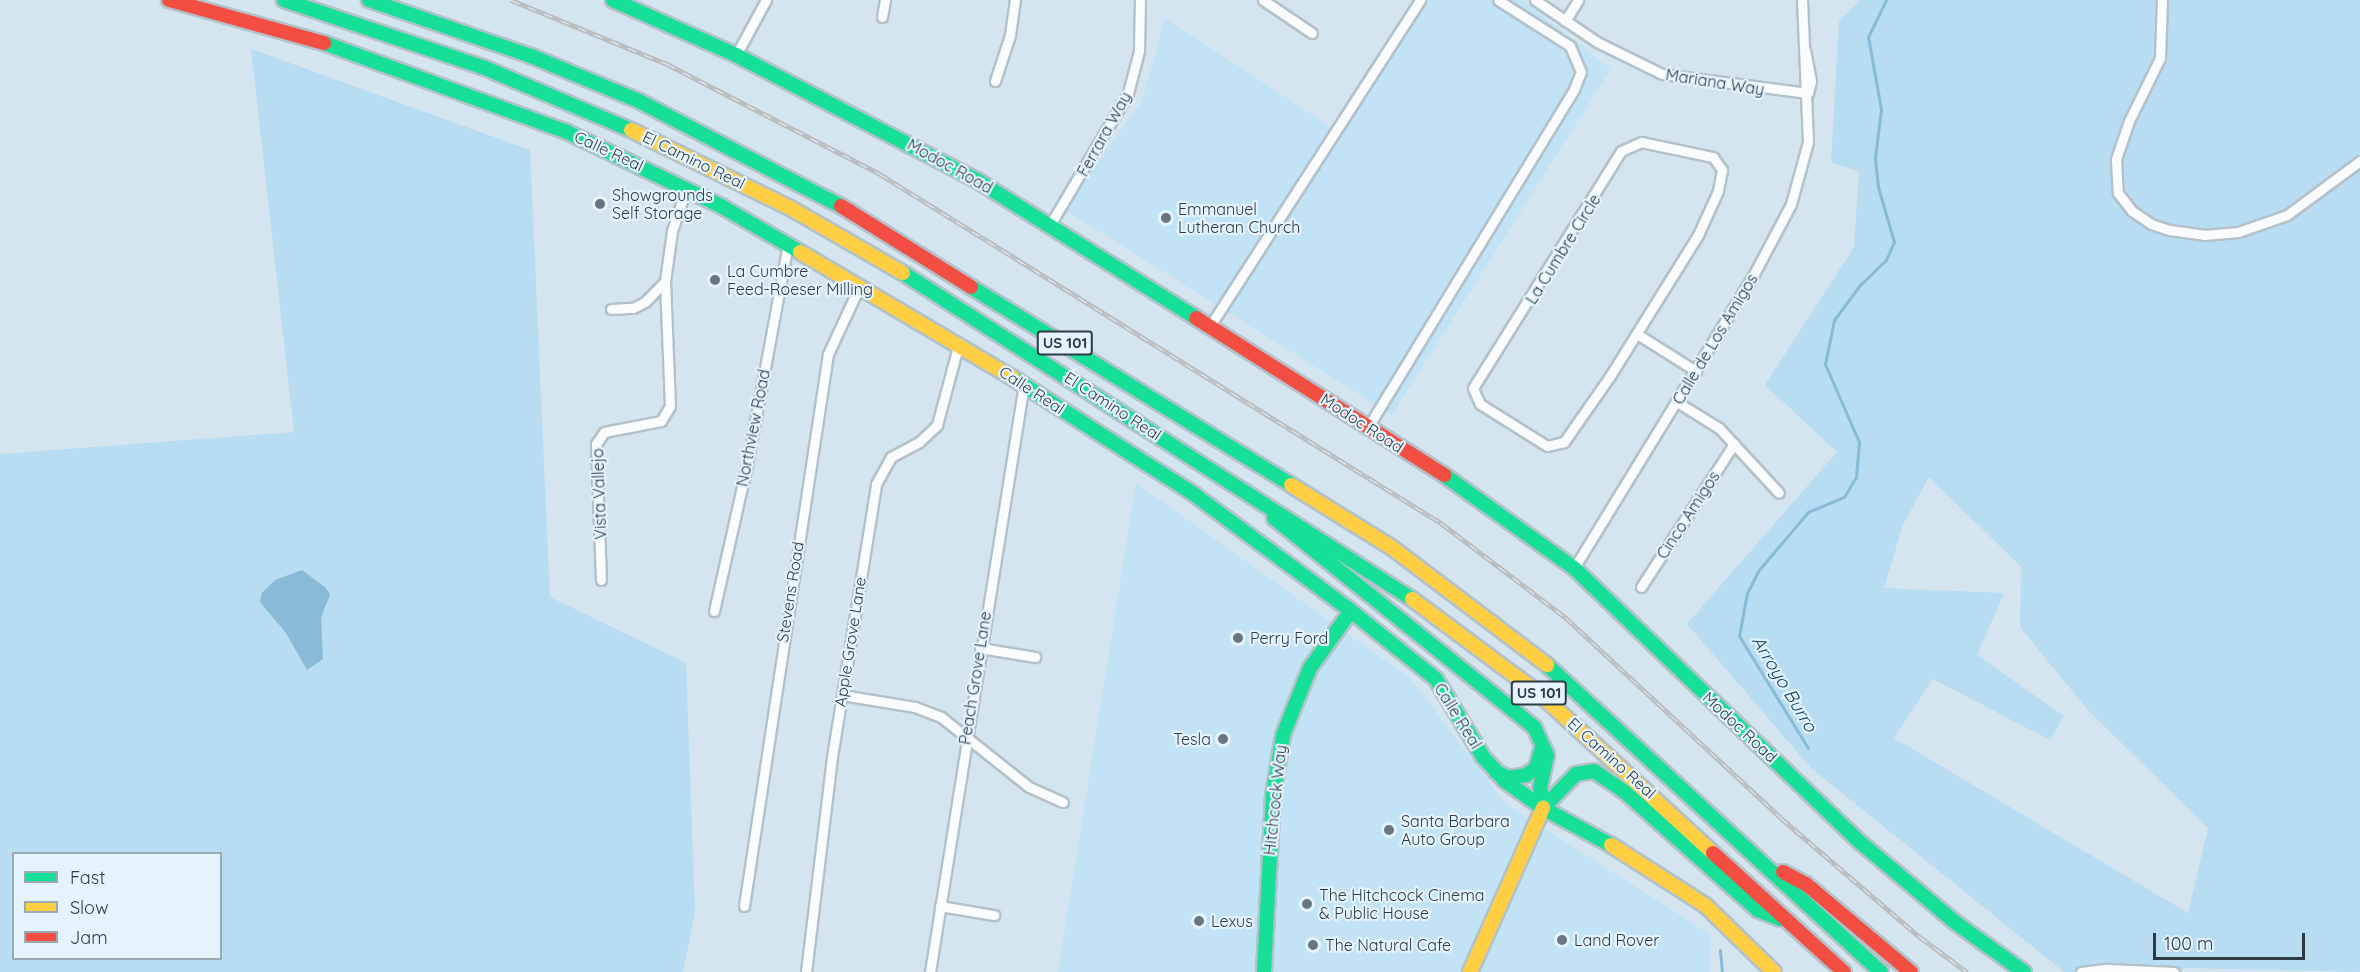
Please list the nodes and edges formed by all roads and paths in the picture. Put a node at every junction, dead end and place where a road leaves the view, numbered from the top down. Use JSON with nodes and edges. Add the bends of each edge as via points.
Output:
{"nodes":[{"id":1,"x":169,"y":0,"type":"edge"},
{"id":2,"x":284,"y":0,"type":"edge"},
{"id":3,"x":369,"y":0,"type":"edge"},
{"id":4,"x":613,"y":0,"type":"edge"},
{"id":5,"x":766,"y":0,"type":"edge"},
{"id":6,"x":885,"y":0,"type":"edge"},
{"id":7,"x":1015,"y":0,"type":"edge"},
{"id":8,"x":1140,"y":0,"type":"edge"},
{"id":9,"x":1263,"y":0,"type":"edge"},
{"id":10,"x":1420,"y":0,"type":"edge"},
{"id":11,"x":1498,"y":0,"type":"edge"},
{"id":12,"x":1535,"y":0,"type":"edge"},
{"id":13,"x":1578,"y":0,"type":"edge"},
{"id":14,"x":1802,"y":0,"type":"edge"},
{"id":15,"x":2162,"y":0,"type":"edge"},
{"id":16,"x":882,"y":17,"type":"dead end"},
{"id":17,"x":1565,"y":21,"type":"junction"},
{"id":18,"x":1312,"y":33,"type":"dead end"},
{"id":19,"x":736,"y":55,"type":"junction"},
{"id":20,"x":995,"y":81,"type":"dead end"},
{"id":21,"x":1808,"y":93,"type":"junction"},
{"id":22,"x":2360,"y":161,"type":"edge"},
{"id":23,"x":686,"y":189,"type":"junction"},
{"id":24,"x":1050,"y":225,"type":"junction"},
{"id":25,"x":788,"y":244,"type":"junction"},
{"id":26,"x":664,"y":281,"type":"junction"},
{"id":27,"x":860,"y":285,"type":"junction"},
{"id":28,"x":611,"y":309,"type":"dead end"},
{"id":29,"x":1210,"y":326,"type":"junction"},
{"id":30,"x":1638,"y":334,"type":"junction"},
{"id":31,"x":959,"y":343,"type":"junction"},
{"id":32,"x":1696,"y":370,"type":"junction"},
{"id":33,"x":1024,"y":384,"type":"junction"},
{"id":34,"x":1677,"y":402,"type":"junction"},
{"id":35,"x":1368,"y":427,"type":"junction"},
{"id":36,"x":1734,"y":444,"type":"junction"},
{"id":37,"x":1779,"y":493,"type":"dead end"},
{"id":38,"x":1255,"y":499,"type":"junction"},
{"id":39,"x":1574,"y":568,"type":"junction"},
{"id":40,"x":601,"y":580,"type":"dead end"},
{"id":41,"x":1641,"y":586,"type":"dead end"},
{"id":42,"x":714,"y":611,"type":"dead end"},
{"id":43,"x":1351,"y":611,"type":"junction"},
{"id":44,"x":980,"y":648,"type":"junction"},
{"id":45,"x":1035,"y":657,"type":"dead end"},
{"id":46,"x":842,"y":695,"type":"junction"},
{"id":47,"x":965,"y":734,"type":"junction"},
{"id":48,"x":1543,"y":740,"type":"junction"},
{"id":49,"x":1496,"y":772,"type":"junction"},
{"id":50,"x":1063,"y":802,"type":"dead end"},
{"id":51,"x":1543,"y":808,"type":"junction"},
{"id":52,"x":1764,"y":862,"type":"junction"},
{"id":53,"x":744,"y":906,"type":"dead end"},
{"id":54,"x":940,"y":906,"type":"junction"},
{"id":55,"x":994,"y":915,"type":"dead end"},
{"id":56,"x":1793,"y":925,"type":"junction"},
{"id":57,"x":806,"y":972,"type":"edge"},
{"id":58,"x":930,"y":972,"type":"edge"},
{"id":59,"x":1264,"y":972,"type":"edge"},
{"id":60,"x":1470,"y":972,"type":"edge"},
{"id":61,"x":1774,"y":972,"type":"edge"},
{"id":62,"x":1844,"y":972,"type":"edge"},
{"id":63,"x":1881,"y":972,"type":"edge"},
{"id":64,"x":1911,"y":972,"type":"edge"},
{"id":65,"x":2024,"y":972,"type":"edge"},
{"id":66,"x":2081,"y":972,"type":"edge"},
{"id":67,"x":2174,"y":972,"type":"edge"}],
"edges":[{"from":1,"to":23,"type":"main road","name":"Calle Real","via":[[257,21],[454,87],[626,158]]},
{"from":2,"to":38,"type":"main road","name":"El Camino Real","number":"US 101","via":[[485,68],[726,175],[938,293]]},
{"from":3,"to":52,"type":"main road","name":"El Camino Real","number":"US 101","via":[[531,56],[628,97],[809,186],[1233,446],[1391,547],[1528,648]]},
{"from":4,"to":19,"type":"main road","name":"Modoc Road"},
{"from":5,"to":19,"type":"street"},
{"from":6,"to":16,"type":"street"},
{"from":7,"to":20,"type":"street","via":[[1010,35]]},
{"from":8,"to":24,"type":"street","name":"Ferrara Way","via":[[1139,51],[1128,93]]},
{"from":9,"to":18,"type":"street"},
{"from":10,"to":29,"type":"street"},
{"from":11,"to":35,"type":"street","via":[[1570,46],[1581,72]]},
{"from":12,"to":17,"type":"street","name":"Mariana Way"},
{"from":13,"to":17,"type":"street"},
{"from":14,"to":21,"type":"street","name":"Calle de Los Amigos","via":[[1811,81]]},
{"from":15,"to":22,"type":"street","via":[[2160,58],[2129,121],[2116,159],[2118,193],[2132,211],[2151,224],[2170,230],[2204,235],[2238,232],[2287,215]]},
{"from":17,"to":21,"type":"street","name":"Mariana Way","via":[[1662,74]]},
{"from":19,"to":24,"type":"main road","name":"Modoc Road","via":[[923,150]]},
{"from":21,"to":32,"type":"street","name":"Calle de Los Amigos","via":[[1808,142],[1791,204],[1780,230]]},
{"from":23,"to":25,"type":"main road","name":"Calle Real"},
{"from":23,"to":26,"type":"street","name":"Vista Vallejo","via":[[672,231]]},
{"from":24,"to":29,"type":"main road","name":"Modoc Road"},
{"from":25,"to":27,"type":"main road","name":"Calle Real"},
{"from":25,"to":42,"type":"street","name":"Northview Road","via":[[747,465]]},
{"from":26,"to":28,"type":"street","via":[[645,302],[633,308]]},
{"from":26,"to":40,"type":"street","name":"Vista Vallejo","via":[[670,406],[660,421],[604,432],[596,444]]},
{"from":27,"to":31,"type":"main road","name":"Calle Real"},
{"from":27,"to":53,"type":"street","name":"Stevens Road","via":[[828,354]]},
{"from":29,"to":35,"type":"main road","name":"Modoc Road"},
{"from":30,"to":30,"type":"street","name":"La Cumbre Circle","via":[[1698,235],[1718,191],[1722,170],[1708,154],[1641,142],[1621,151],[1475,383],[1475,399],[1542,444],[1559,445]]},
{"from":30,"to":32,"type":"street"},
{"from":31,"to":33,"type":"main road","name":"Calle Real"},
{"from":31,"to":46,"type":"street","name":"Apple Grove Lane","via":[[937,425],[919,442],[891,457],[876,484]]},
{"from":32,"to":34,"type":"street","name":"Calle de Los Amigos"},
{"from":33,"to":43,"type":"main road","name":"Calle Real","via":[[1194,495]]},
{"from":33,"to":44,"type":"street","name":"Peach Grove Lane"},
{"from":34,"to":36,"type":"street","via":[[1719,428]]},
{"from":34,"to":39,"type":"street","name":"Calle de Los Amigos"},
{"from":35,"to":39,"type":"main road","name":"Modoc Road","via":[[1461,486]]},
{"from":36,"to":37,"type":"street"},
{"from":36,"to":41,"type":"street","name":"Cinco Amigos"},
{"from":38,"to":48,"type":"main road","via":[[1290,535],[1534,727]]},
{"from":38,"to":56,"type":"main road","name":"El Camino Real","number":"US 101","via":[[1444,620],[1533,688]]},
{"from":39,"to":65,"type":"main road","name":"Modoc Road","via":[[1862,843],[1956,923]]},
{"from":43,"to":49,"type":"main road","name":"Calle Real","via":[[1436,679]]},
{"from":43,"to":59,"type":"main road","name":"Hitchcock Way","via":[[1310,668],[1282,735],[1274,785]]},
{"from":44,"to":45,"type":"street"},
{"from":44,"to":47,"type":"street","name":"Peach Grove Lane"},
{"from":46,"to":47,"type":"street","via":[[925,710]]},
{"from":46,"to":57,"type":"street","name":"Apple Grove Lane"},
{"from":47,"to":50,"type":"street","via":[[1029,787]]},
{"from":47,"to":54,"type":"street","name":"Peach Grove Lane"},
{"from":48,"to":49,"type":"main road","via":[[1536,768],[1526,775],[1509,777]]},
{"from":48,"to":51,"type":"main road","via":[[1547,755],[1540,787]]},
{"from":49,"to":51,"type":"main road","name":"Calle Real"},
{"from":51,"to":56,"type":"main road","via":[[1576,774],[1594,771],[1624,792],[1758,909]]},
{"from":51,"to":60,"type":"main road"},
{"from":51,"to":61,"type":"main road","name":"Calle Real","via":[[1645,864],[1705,905]]},
{"from":52,"to":63,"type":"main road","name":"El Camino Real","number":"US 101"},
{"from":52,"to":64,"type":"main road","via":[[1806,884]]},
{"from":54,"to":55,"type":"street"},
{"from":54,"to":58,"type":"street","name":"Peach Grove Lane"},
{"from":56,"to":62,"type":"main road","name":"El Camino Real","number":"US 101"},
{"from":66,"to":67,"type":"street"}]}
